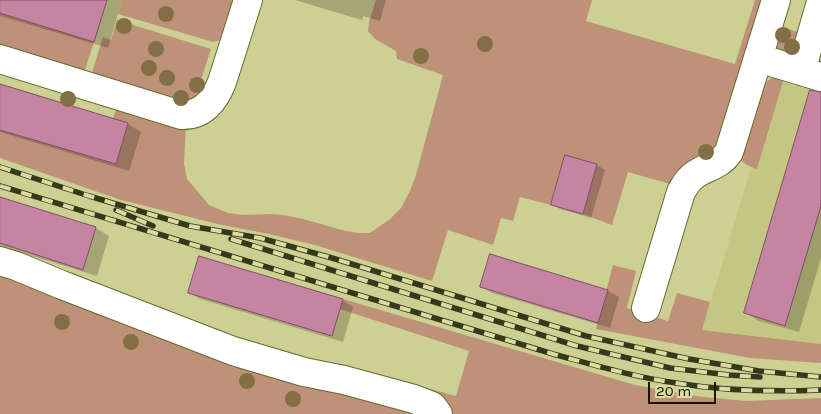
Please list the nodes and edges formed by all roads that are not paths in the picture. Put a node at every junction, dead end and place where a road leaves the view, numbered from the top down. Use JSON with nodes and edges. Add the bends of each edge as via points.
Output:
{"nodes":[{"id":1,"x":248,"y":0,"type":"edge"},
{"id":2,"x":776,"y":0,"type":"edge"},
{"id":3,"x":821,"y":2,"type":"edge"},
{"id":4,"x":758,"y":58,"type":"junction"},
{"id":5,"x":0,"y":59,"type":"edge"},
{"id":6,"x":811,"y":74,"type":"edge"},
{"id":7,"x":0,"y":261,"type":"edge"},
{"id":8,"x":646,"y":308,"type":"dead end"},
{"id":9,"x":438,"y":414,"type":"edge"}],
"edges":[{"from":1,"to":5,"type":"lane","via":[[218,91],[206,107],[190,116]]},
{"from":2,"to":4,"type":"lane"},
{"from":3,"to":6,"type":"lane"},
{"from":4,"to":6,"type":"lane"},
{"from":4,"to":8,"type":"lane","via":[[729,152],[724,159],[691,177],[681,192]]},
{"from":7,"to":9,"type":"lane","via":[[233,351],[414,399],[432,406]]}]}
